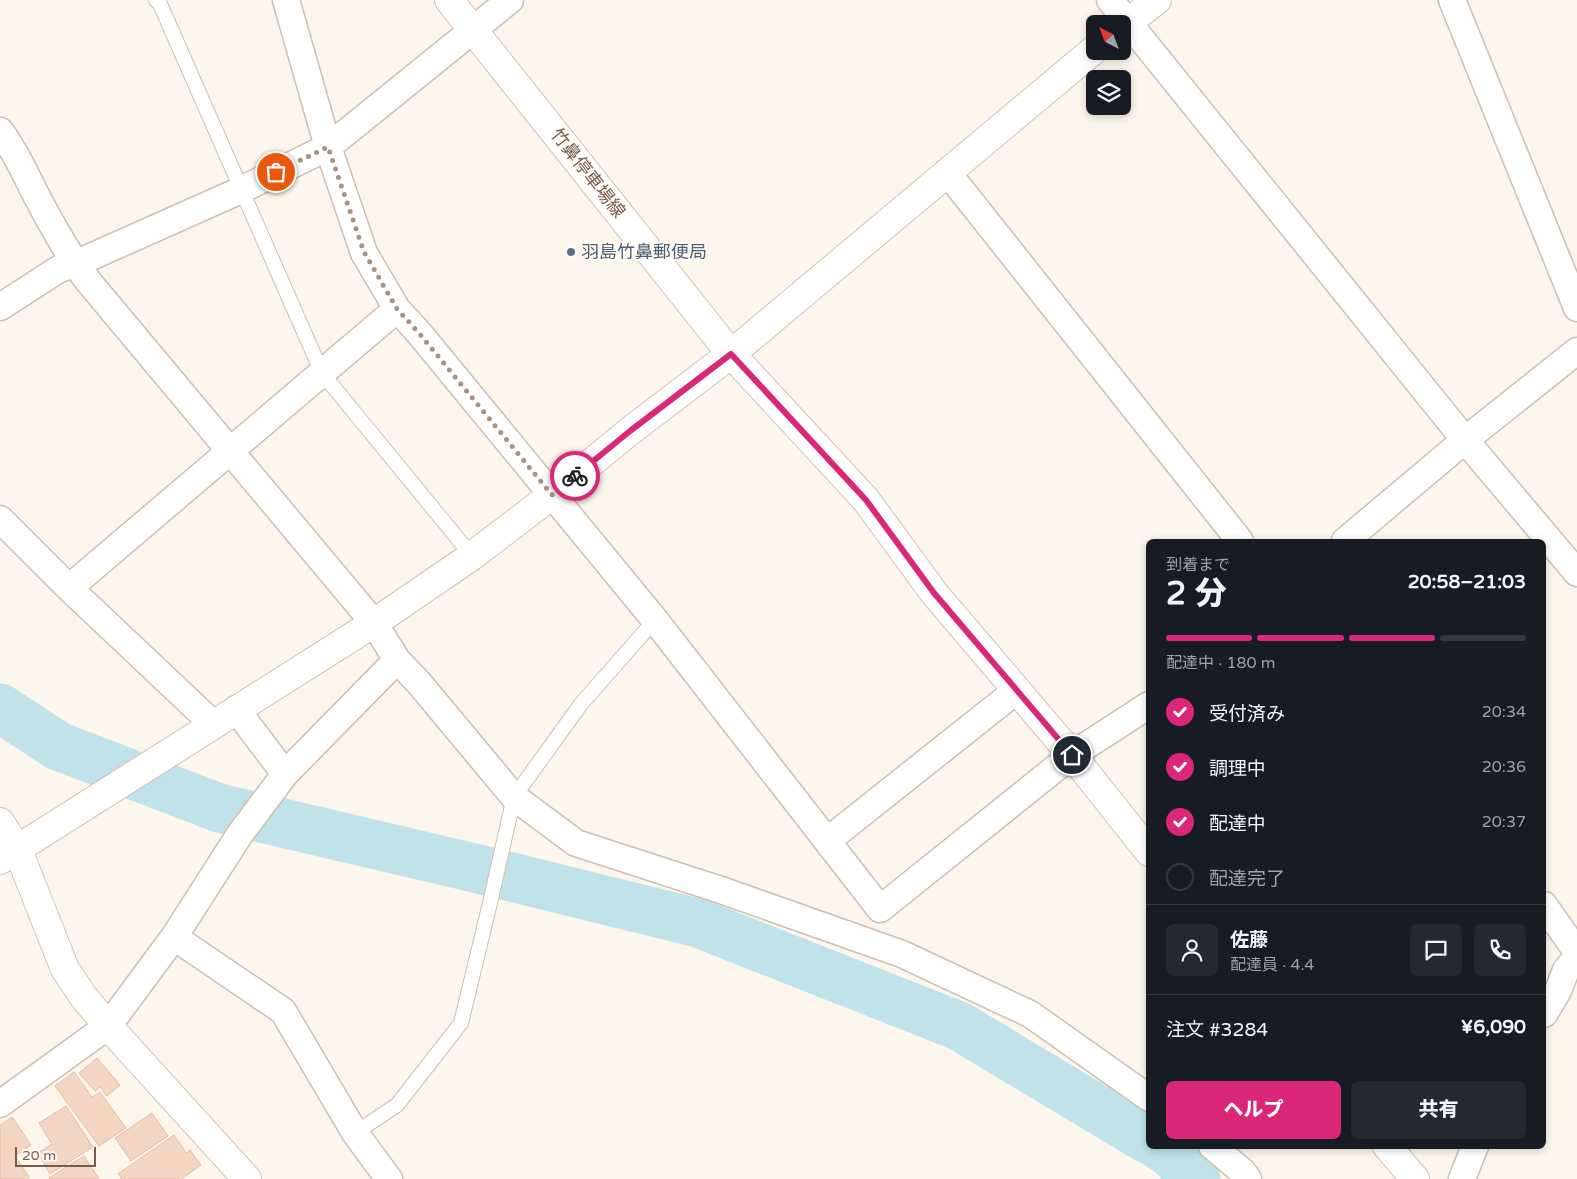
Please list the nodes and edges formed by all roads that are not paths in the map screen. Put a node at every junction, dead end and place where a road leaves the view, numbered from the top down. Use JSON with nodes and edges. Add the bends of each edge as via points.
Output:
{"nodes":[{"id":1,"x":156,"y":0,"type":"edge"},
{"id":2,"x":286,"y":0,"type":"edge"},
{"id":3,"x":449,"y":0,"type":"edge"},
{"id":4,"x":510,"y":0,"type":"edge"},
{"id":5,"x":1110,"y":0,"type":"edge"},
{"id":6,"x":1157,"y":0,"type":"edge"},
{"id":7,"x":1452,"y":0,"type":"edge"},
{"id":8,"x":1119,"y":15,"type":"edge"},
{"id":9,"x":1131,"y":20,"type":"edge"},
{"id":10,"x":474,"y":30,"type":"junction"},
{"id":11,"x":1131,"y":31,"type":"edge"},
{"id":12,"x":1086,"y":56,"type":"edge"},
{"id":13,"x":0,"y":131,"type":"edge"},
{"id":14,"x":328,"y":147,"type":"junction"},
{"id":15,"x":947,"y":172,"type":"junction"},
{"id":16,"x":241,"y":190,"type":"junction"},
{"id":17,"x":75,"y":264,"type":"junction"},
{"id":18,"x":0,"y":307,"type":"edge"},
{"id":19,"x":1577,"y":308,"type":"edge"},
{"id":20,"x":397,"y":309,"type":"junction"},
{"id":21,"x":1577,"y":352,"type":"edge"},
{"id":22,"x":731,"y":354,"type":"junction"},
{"id":23,"x":322,"y":373,"type":"junction"},
{"id":24,"x":1465,"y":440,"type":"junction"},
{"id":25,"x":230,"y":451,"type":"junction"},
{"id":26,"x":552,"y":495,"type":"junction"},
{"id":27,"x":0,"y":519,"type":"edge"},
{"id":28,"x":1238,"y":539,"type":"edge"},
{"id":29,"x":1347,"y":539,"type":"edge"},
{"id":30,"x":472,"y":556,"type":"junction"},
{"id":31,"x":1577,"y":574,"type":"edge"},
{"id":32,"x":69,"y":588,"type":"junction"},
{"id":33,"x":655,"y":620,"type":"junction"},
{"id":34,"x":374,"y":623,"type":"junction"},
{"id":35,"x":397,"y":660,"type":"junction"},
{"id":36,"x":1017,"y":690,"type":"junction"},
{"id":37,"x":1146,"y":707,"type":"edge"},
{"id":38,"x":236,"y":709,"type":"junction"},
{"id":39,"x":213,"y":724,"type":"junction"},
{"id":40,"x":1072,"y":755,"type":"junction"},
{"id":41,"x":285,"y":774,"type":"junction"},
{"id":42,"x":514,"y":797,"type":"junction"},
{"id":43,"x":0,"y":822,"type":"edge"},
{"id":44,"x":827,"y":841,"type":"junction"},
{"id":45,"x":1146,"y":848,"type":"edge"},
{"id":46,"x":9,"y":854,"type":"edge"},
{"id":47,"x":1546,"y":908,"type":"edge"},
{"id":48,"x":880,"y":909,"type":"junction"},
{"id":49,"x":174,"y":937,"type":"junction"},
{"id":50,"x":1577,"y":952,"type":"edge"},
{"id":51,"x":902,"y":954,"type":"junction"},
{"id":52,"x":1577,"y":957,"type":"edge"},
{"id":53,"x":1546,"y":1011,"type":"edge"},
{"id":54,"x":108,"y":1026,"type":"junction"},
{"id":55,"x":1146,"y":1096,"type":"edge"},
{"id":56,"x":0,"y":1104,"type":"edge"},
{"id":57,"x":355,"y":1133,"type":"junction"},
{"id":58,"x":1216,"y":1149,"type":"edge"},
{"id":59,"x":1390,"y":1149,"type":"edge"},
{"id":60,"x":1474,"y":1149,"type":"edge"},
{"id":61,"x":247,"y":1179,"type":"edge"},
{"id":62,"x":389,"y":1179,"type":"edge"},
{"id":63,"x":1248,"y":1179,"type":"edge"},
{"id":64,"x":1415,"y":1179,"type":"edge"},
{"id":65,"x":1462,"y":1179,"type":"edge"}],
"edges":[{"from":1,"to":16,"type":"lane"},
{"from":2,"to":14,"type":"street"},
{"from":3,"to":10,"type":"street","name":"竹鼻停車場線"},
{"from":4,"to":10,"type":"street"},
{"from":5,"to":8,"type":"street"},
{"from":6,"to":9,"type":"street"},
{"from":7,"to":19,"type":"street"},
{"from":10,"to":14,"type":"street"},
{"from":10,"to":22,"type":"street","name":"竹鼻停車場線"},
{"from":11,"to":24,"type":"street"},
{"from":12,"to":15,"type":"street"},
{"from":13,"to":17,"type":"street"},
{"from":14,"to":16,"type":"street"},
{"from":14,"to":20,"type":"street","via":[[364,252]]},
{"from":15,"to":22,"type":"street"},
{"from":15,"to":28,"type":"street"},
{"from":16,"to":17,"type":"street"},
{"from":16,"to":23,"type":"lane"},
{"from":17,"to":18,"type":"street","via":[[59,269]]},
{"from":17,"to":25,"type":"street"},
{"from":20,"to":23,"type":"street"},
{"from":20,"to":26,"type":"street"},
{"from":21,"to":24,"type":"street"},
{"from":22,"to":26,"type":"street"},
{"from":22,"to":36,"type":"street","name":"竹鼻停車場線","via":[[866,500],[934,593]]},
{"from":23,"to":25,"type":"street"},
{"from":23,"to":30,"type":"lane"},
{"from":24,"to":29,"type":"street"},
{"from":24,"to":31,"type":"street"},
{"from":25,"to":32,"type":"street"},
{"from":25,"to":34,"type":"street"},
{"from":26,"to":30,"type":"street"},
{"from":26,"to":33,"type":"street"},
{"from":27,"to":32,"type":"street"},
{"from":30,"to":34,"type":"street"},
{"from":32,"to":39,"type":"street"},
{"from":33,"to":42,"type":"lane","via":[[581,704]]},
{"from":33,"to":44,"type":"street"},
{"from":34,"to":35,"type":"street"},
{"from":34,"to":38,"type":"street"},
{"from":35,"to":41,"type":"street"},
{"from":35,"to":42,"type":"street"},
{"from":36,"to":40,"type":"street","name":"竹鼻停車場線"},
{"from":36,"to":44,"type":"street"},
{"from":37,"to":40,"type":"street"},
{"from":38,"to":39,"type":"street"},
{"from":38,"to":41,"type":"street"},
{"from":39,"to":46,"type":"street"},
{"from":40,"to":45,"type":"street","name":"竹鼻停車場線"},
{"from":40,"to":48,"type":"street"},
{"from":41,"to":49,"type":"street","via":[[240,834]]},
{"from":42,"to":51,"type":"street","via":[[576,843]]},
{"from":42,"to":57,"type":"lane","via":[[461,1022],[396,1105]]},
{"from":43,"to":46,"type":"street"},
{"from":44,"to":48,"type":"street"},
{"from":46,"to":54,"type":"street","via":[[65,968]]},
{"from":47,"to":50,"type":"street"},
{"from":48,"to":51,"type":"street"},
{"from":49,"to":54,"type":"street"},
{"from":49,"to":57,"type":"street","via":[[283,1011]]},
{"from":51,"to":55,"type":"street","via":[[1030,1014]]},
{"from":52,"to":53,"type":"street","via":[[1566,970]]},
{"from":54,"to":56,"type":"street"},
{"from":54,"to":61,"type":"street"},
{"from":57,"to":62,"type":"street"},
{"from":58,"to":63,"type":"street"},
{"from":59,"to":64,"type":"street"},
{"from":60,"to":65,"type":"street"}]}
